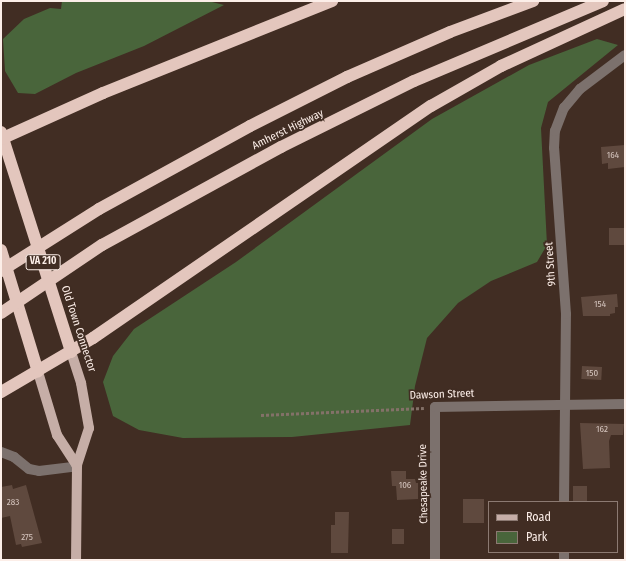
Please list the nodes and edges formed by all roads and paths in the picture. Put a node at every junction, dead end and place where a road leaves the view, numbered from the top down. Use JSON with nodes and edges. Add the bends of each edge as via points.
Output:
{"nodes":[{"id":1,"x":332,"y":1,"type":"edge"},
{"id":2,"x":533,"y":1,"type":"edge"},
{"id":3,"x":603,"y":1,"type":"edge"},
{"id":4,"x":625,"y":8,"type":"edge"},
{"id":5,"x":625,"y":55,"type":"edge"},
{"id":6,"x":2,"y":136,"type":"edge"},
{"id":7,"x":1,"y":250,"type":"edge"},
{"id":8,"x":1,"y":271,"type":"edge"},
{"id":9,"x":1,"y":313,"type":"edge"},
{"id":10,"x":71,"y":352,"type":"junction"},
{"id":11,"x":38,"y":372,"type":"junction"},
{"id":12,"x":1,"y":392,"type":"edge"},
{"id":13,"x":566,"y":404,"type":"junction"},
{"id":14,"x":625,"y":404,"type":"edge"},
{"id":15,"x":435,"y":407,"type":"junction"},
{"id":16,"x":261,"y":415,"type":"dead end"},
{"id":17,"x":1,"y":452,"type":"edge"},
{"id":18,"x":77,"y":466,"type":"junction"},
{"id":19,"x":564,"y":501,"type":"edge"},
{"id":20,"x":76,"y":560,"type":"edge"},
{"id":21,"x":435,"y":560,"type":"edge"}],
"edges":[{"from":1,"to":6,"type":"highway"},
{"from":2,"to":8,"type":"highway","name":"Amherst Highway","via":[[450,32],[347,77],[250,126],[99,209]]},
{"from":3,"to":9,"type":"highway","name":"Amherst Highway","via":[[414,81],[281,147],[102,245]]},
{"from":4,"to":10,"type":"highway","via":[[501,66],[431,106]]},
{"from":5,"to":13,"type":"street","name":"9th Street","via":[[580,89],[564,108],[555,131],[554,148],[566,314]]},
{"from":6,"to":10,"type":"highway","name":"Old Town Connector","number":"VA 210"},
{"from":7,"to":11,"type":"highway"},
{"from":10,"to":11,"type":"highway"},
{"from":10,"to":18,"type":"main road","name":"Old Town Connector","number":"VA 210","via":[[81,383],[89,428]]},
{"from":11,"to":12,"type":"highway"},
{"from":11,"to":18,"type":"main road","via":[[57,435]]},
{"from":13,"to":14,"type":"street","name":"Dawson Street"},
{"from":13,"to":15,"type":"street","name":"Dawson Street"},
{"from":13,"to":19,"type":"street","name":"9th Street"},
{"from":15,"to":16,"type":"path","name":"Dawson Street"},
{"from":15,"to":21,"type":"street","name":"Chesapeake Drive"},
{"from":17,"to":18,"type":"street","via":[[39,471]]},
{"from":18,"to":20,"type":"main road","name":"Old Town Connector","number":"VA 210"}]}
